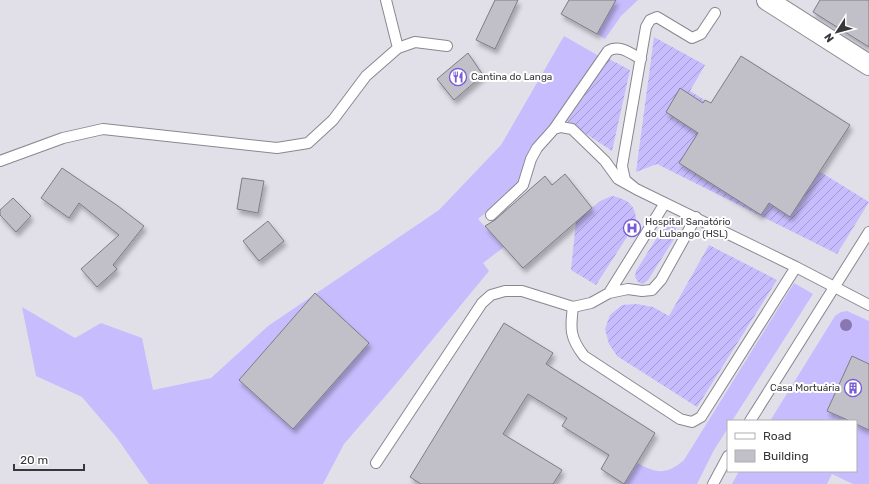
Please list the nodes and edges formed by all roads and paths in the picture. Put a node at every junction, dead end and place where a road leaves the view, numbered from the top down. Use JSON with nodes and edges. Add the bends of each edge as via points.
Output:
{"nodes":[{"id":1,"x":386,"y":0,"type":"edge"},
{"id":2,"x":767,"y":0,"type":"edge"},
{"id":3,"x":715,"y":13,"type":"dead end"},
{"id":4,"x":447,"y":46,"type":"dead end"},
{"id":5,"x":398,"y":48,"type":"junction"},
{"id":6,"x":641,"y":59,"type":"junction"},
{"id":7,"x":869,"y":65,"type":"edge"},
{"id":8,"x":554,"y":129,"type":"junction"},
{"id":9,"x":0,"y":162,"type":"edge"},
{"id":10,"x":636,"y":189,"type":"junction"},
{"id":11,"x":665,"y":203,"type":"junction"},
{"id":12,"x":491,"y":215,"type":"dead end"},
{"id":13,"x":696,"y":217,"type":"junction"},
{"id":14,"x":869,"y":232,"type":"edge"},
{"id":15,"x":796,"y":267,"type":"junction"},
{"id":16,"x":835,"y":288,"type":"junction"},
{"id":17,"x":610,"y":293,"type":"junction"},
{"id":18,"x":869,"y":305,"type":"edge"},
{"id":19,"x":573,"y":307,"type":"junction"},
{"id":20,"x":751,"y":420,"type":"edge"},
{"id":21,"x":727,"y":458,"type":"edge"},
{"id":22,"x":376,"y":463,"type":"dead end"},
{"id":23,"x":713,"y":484,"type":"edge"}],
"edges":[{"from":1,"to":5,"type":"lane"},
{"from":2,"to":7,"type":"street"},
{"from":3,"to":6,"type":"lane","via":[[701,34],[692,38],[657,17],[650,20],[646,27]]},
{"from":4,"to":5,"type":"lane","via":[[415,42]]},
{"from":5,"to":9,"type":"lane","via":[[366,76],[333,120],[308,142],[276,148],[103,129],[63,138]]},
{"from":6,"to":8,"type":"lane","via":[[619,48],[608,52]]},
{"from":6,"to":10,"type":"lane","via":[[622,166],[625,180]]},
{"from":8,"to":10,"type":"lane","via":[[561,127],[572,130],[605,161],[618,179]]},
{"from":8,"to":12,"type":"lane","via":[[531,159],[523,185]]},
{"from":10,"to":11,"type":"lane"},
{"from":11,"to":13,"type":"lane"},
{"from":11,"to":17,"type":"lane"},
{"from":13,"to":15,"type":"lane"},
{"from":13,"to":17,"type":"lane","via":[[662,280],[652,290],[628,289]]},
{"from":14,"to":16,"type":"lane"},
{"from":15,"to":16,"type":"lane"},
{"from":15,"to":19,"type":"lane","via":[[701,417],[692,422],[680,419],[584,356],[574,343],[571,324]]},
{"from":16,"to":18,"type":"lane"},
{"from":16,"to":20,"type":"lane"},
{"from":17,"to":19,"type":"lane","via":[[591,303]]},
{"from":19,"to":22,"type":"lane","via":[[522,291],[505,291],[491,295],[482,303]]},
{"from":21,"to":23,"type":"lane"}]}
